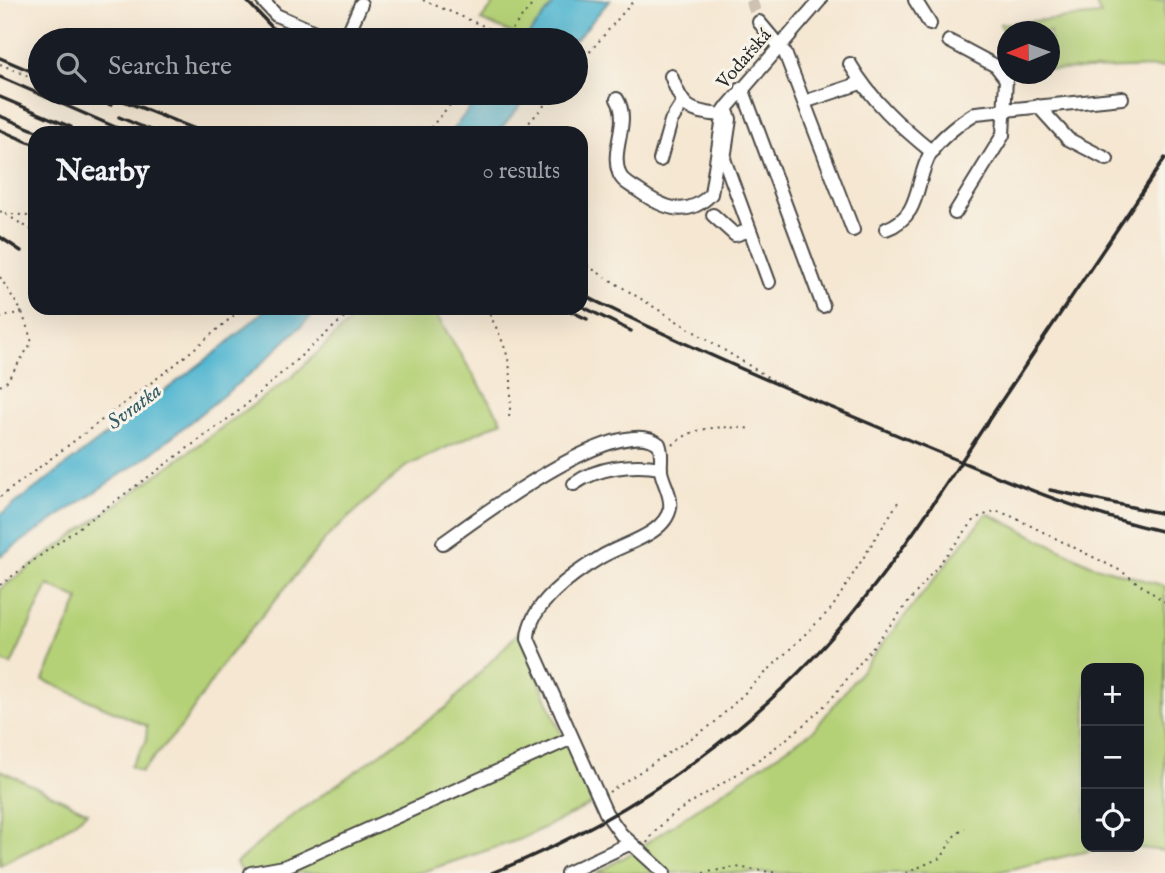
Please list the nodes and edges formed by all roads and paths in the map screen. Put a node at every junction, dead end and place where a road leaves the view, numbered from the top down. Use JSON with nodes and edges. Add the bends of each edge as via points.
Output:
{"nodes":[{"id":1,"x":262,"y":0,"type":"edge"},
{"id":2,"x":423,"y":0,"type":"edge"},
{"id":3,"x":536,"y":0,"type":"edge"},
{"id":4,"x":634,"y":0,"type":"edge"},
{"id":5,"x":821,"y":0,"type":"edge"},
{"id":6,"x":915,"y":0,"type":"edge"},
{"id":7,"x":361,"y":4,"type":"dead end"},
{"id":8,"x":759,"y":22,"type":"tunnel mouth"},
{"id":9,"x":930,"y":24,"type":"dead end"},
{"id":10,"x":305,"y":28,"type":"edge"},
{"id":11,"x":350,"y":28,"type":"edge"},
{"id":12,"x":488,"y":28,"type":"edge"},
{"id":13,"x":513,"y":28,"type":"edge"},
{"id":14,"x":948,"y":41,"type":"dead end"},
{"id":15,"x":780,"y":46,"type":"junction"},
{"id":16,"x":588,"y":54,"type":"edge"},
{"id":17,"x":0,"y":64,"type":"edge"},
{"id":18,"x":850,"y":64,"type":"dead end"},
{"id":19,"x":28,"y":76,"type":"edge"},
{"id":20,"x":671,"y":76,"type":"dead end"},
{"id":21,"x":861,"y":83,"type":"junction"},
{"id":22,"x":742,"y":88,"type":"junction"},
{"id":23,"x":1122,"y":98,"type":"dead end"},
{"id":24,"x":617,"y":99,"type":"dead end"},
{"id":25,"x":683,"y":102,"type":"junction"},
{"id":26,"x":804,"y":102,"type":"junction"},
{"id":27,"x":450,"y":105,"type":"edge"},
{"id":28,"x":544,"y":105,"type":"edge"},
{"id":29,"x":1038,"y":106,"type":"junction"},
{"id":30,"x":1007,"y":108,"type":"junction"},
{"id":31,"x":724,"y":112,"type":"junction"},
{"id":32,"x":67,"y":121,"type":"dead end"},
{"id":33,"x":65,"y":126,"type":"edge"},
{"id":34,"x":432,"y":126,"type":"edge"},
{"id":35,"x":526,"y":126,"type":"edge"},
{"id":36,"x":932,"y":152,"type":"junction"},
{"id":37,"x":1107,"y":159,"type":"dead end"},
{"id":38,"x":660,"y":160,"type":"dead end"},
{"id":39,"x":2,"y":212,"type":"edge"},
{"id":40,"x":955,"y":213,"type":"dead end"},
{"id":41,"x":713,"y":215,"type":"dead end"},
{"id":42,"x":28,"y":216,"type":"edge"},
{"id":43,"x":28,"y":228,"type":"edge"},
{"id":44,"x":887,"y":229,"type":"dead end"},
{"id":45,"x":750,"y":230,"type":"junction"},
{"id":46,"x":853,"y":230,"type":"dead end"},
{"id":47,"x":588,"y":266,"type":"edge"},
{"id":48,"x":0,"y":277,"type":"edge"},
{"id":49,"x":769,"y":282,"type":"dead end"},
{"id":50,"x":823,"y":306,"type":"dead end"},
{"id":51,"x":22,"y":312,"type":"junction"},
{"id":52,"x":235,"y":315,"type":"edge"},
{"id":53,"x":347,"y":315,"type":"edge"},
{"id":54,"x":490,"y":315,"type":"edge"},
{"id":55,"x":0,"y":318,"type":"edge"},
{"id":56,"x":0,"y":380,"type":"edge"},
{"id":57,"x":779,"y":384,"type":"dead end"},
{"id":58,"x":1,"y":385,"type":"edge"},
{"id":59,"x":509,"y":417,"type":"dead end"},
{"id":60,"x":752,"y":429,"type":"dead end"},
{"id":61,"x":661,"y":462,"type":"junction"},
{"id":62,"x":574,"y":484,"type":"dead end"},
{"id":63,"x":0,"y":497,"type":"edge"},
{"id":64,"x":900,"y":499,"type":"dead end"},
{"id":65,"x":443,"y":542,"type":"dead end"},
{"id":66,"x":0,"y":585,"type":"edge"},
{"id":67,"x":1165,"y":602,"type":"edge"},
{"id":68,"x":572,"y":737,"type":"junction"},
{"id":69,"x":599,"y":798,"type":"junction"},
{"id":70,"x":965,"y":828,"type":"dead end"},
{"id":71,"x":631,"y":843,"type":"junction"},
{"id":72,"x":643,"y":851,"type":"junction"},
{"id":73,"x":251,"y":873,"type":"edge"},
{"id":74,"x":567,"y":873,"type":"edge"},
{"id":75,"x":664,"y":873,"type":"edge"},
{"id":76,"x":703,"y":873,"type":"edge"},
{"id":77,"x":777,"y":873,"type":"edge"},
{"id":78,"x":906,"y":873,"type":"edge"}],
"edges":[{"from":1,"to":10,"type":"street","via":[[276,15]]},
{"from":2,"to":12,"type":"path"},
{"from":3,"to":13,"type":"path"},
{"from":4,"to":16,"type":"path"},
{"from":5,"to":15,"type":"street","name":"Vodařská"},
{"from":6,"to":9,"type":"street"},
{"from":7,"to":11,"type":"street"},
{"from":8,"to":15,"type":"street"},
{"from":14,"to":30,"type":"street","via":[[1001,70],[1006,79]]},
{"from":15,"to":22,"type":"street","name":"Vodařská"},
{"from":15,"to":26,"type":"street"},
{"from":17,"to":19,"type":"path"},
{"from":18,"to":21,"type":"street"},
{"from":20,"to":25,"type":"street"},
{"from":21,"to":26,"type":"street"},
{"from":21,"to":36,"type":"street","via":[[889,116]]},
{"from":22,"to":31,"type":"street","name":"Vodařská"},
{"from":22,"to":50,"type":"street"},
{"from":23,"to":29,"type":"street"},
{"from":24,"to":31,"type":"street","name":"Vodařská","via":[[622,107],[617,163],[622,180],[655,203],[673,209],[692,208],[711,194]]},
{"from":25,"to":31,"type":"street","via":[[695,112]]},
{"from":25,"to":38,"type":"street","via":[[671,121]]},
{"from":26,"to":46,"type":"street"},
{"from":27,"to":34,"type":"path"},
{"from":28,"to":35,"type":"path"},
{"from":29,"to":30,"type":"street"},
{"from":29,"to":37,"type":"street","via":[[1068,139]]},
{"from":30,"to":36,"type":"street","via":[[976,113],[964,120]]},
{"from":30,"to":40,"type":"street","via":[[1003,135]]},
{"from":31,"to":45,"type":"street","via":[[730,119],[723,155]]},
{"from":32,"to":33,"type":"path"},
{"from":36,"to":44,"type":"street","via":[[917,200],[904,219]]},
{"from":39,"to":42,"type":"path"},
{"from":39,"to":43,"type":"path"},
{"from":41,"to":45,"type":"street","via":[[735,235]]},
{"from":45,"to":49,"type":"street"},
{"from":47,"to":57,"type":"path"},
{"from":48,"to":51,"type":"path"},
{"from":51,"to":55,"type":"path"},
{"from":51,"to":58,"type":"path","via":[[32,342]]},
{"from":52,"to":63,"type":"path"},
{"from":53,"to":66,"type":"path","via":[[240,410]]},
{"from":54,"to":59,"type":"path","via":[[505,342],[513,383]]},
{"from":56,"to":58,"type":"path"},
{"from":60,"to":61,"type":"path","via":[[690,431]]},
{"from":61,"to":62,"type":"street","via":[[616,468]]},
{"from":61,"to":65,"type":"street","via":[[659,444],[648,438],[608,441]]},
{"from":61,"to":68,"type":"street","via":[[670,509],[661,524],[583,570],[545,603],[529,626],[533,658]]},
{"from":64,"to":69,"type":"path","via":[[832,608],[713,724]]},
{"from":67,"to":72,"type":"path","via":[[1121,571],[1029,524],[995,511],[976,518],[805,726],[659,827]]},
{"from":68,"to":69,"type":"street"},
{"from":68,"to":73,"type":"street","via":[[284,867]]},
{"from":69,"to":71,"type":"street"},
{"from":70,"to":78,"type":"path","via":[[942,858]]},
{"from":71,"to":72,"type":"street"},
{"from":71,"to":74,"type":"street"},
{"from":72,"to":75,"type":"street"},
{"from":76,"to":77,"type":"path","via":[[718,867]]}]}
